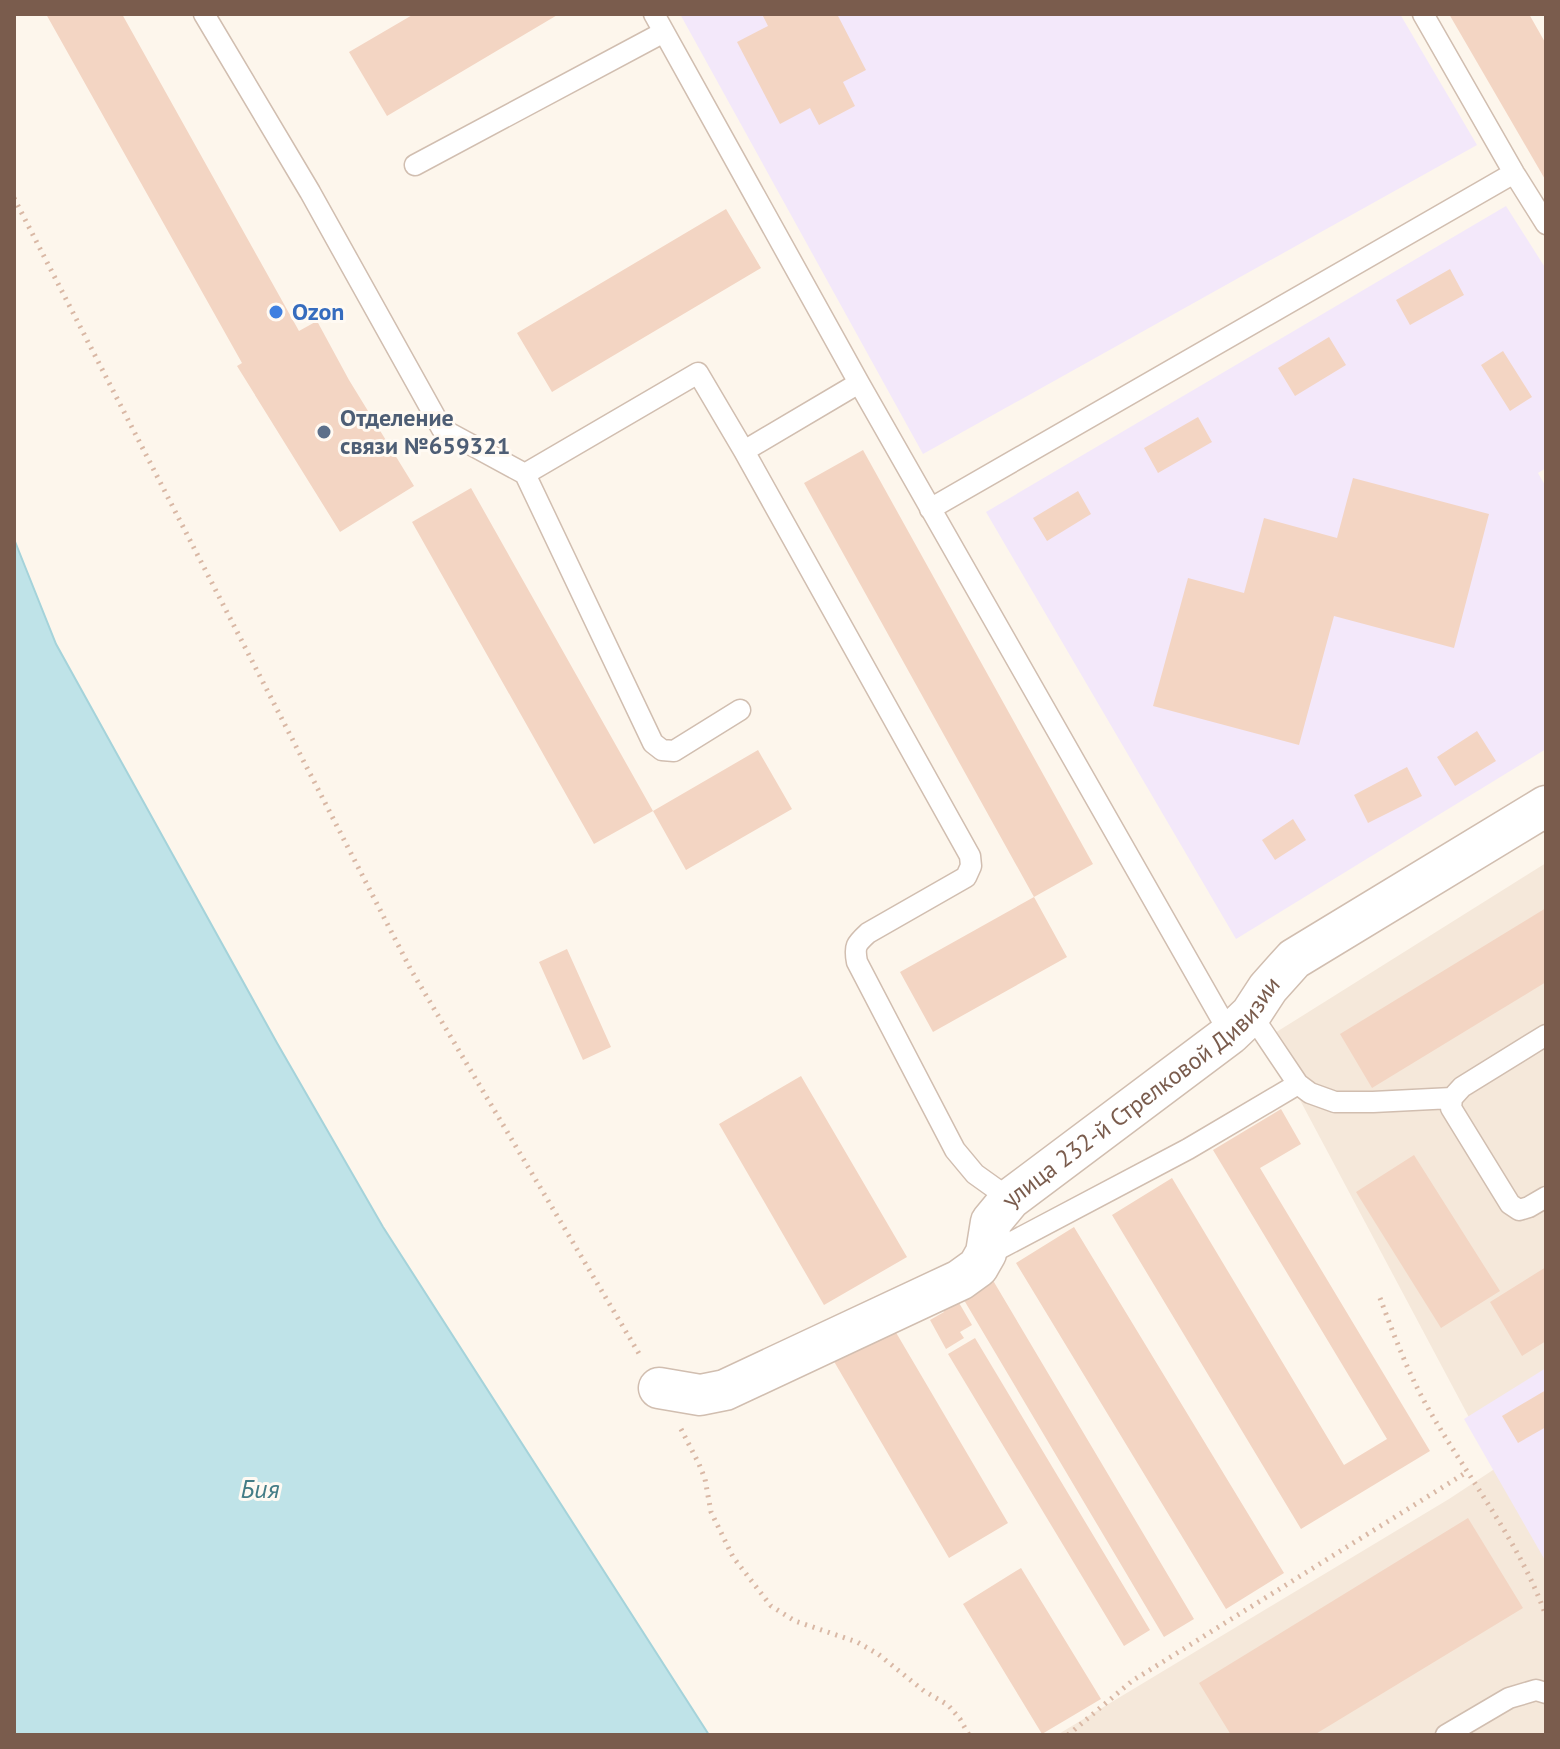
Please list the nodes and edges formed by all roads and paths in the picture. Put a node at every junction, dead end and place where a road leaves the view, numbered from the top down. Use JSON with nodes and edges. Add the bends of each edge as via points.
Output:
{"nodes":[{"id":1,"x":204,"y":14,"type":"edge"},
{"id":2,"x":1423,"y":14,"type":"edge"},
{"id":3,"x":659,"y":23,"type":"edge"},
{"id":4,"x":415,"y":165,"type":"dead end"},
{"id":5,"x":1514,"y":173,"type":"junction"},
{"id":6,"x":14,"y":198,"type":"edge"},
{"id":7,"x":1546,"y":224,"type":"edge"},
{"id":8,"x":859,"y":383,"type":"junction"},
{"id":9,"x":744,"y":451,"type":"junction"},
{"id":10,"x":525,"y":474,"type":"junction"},
{"id":11,"x":930,"y":509,"type":"junction"},
{"id":12,"x":740,"y":710,"type":"dead end"},
{"id":13,"x":1546,"y":806,"type":"edge"},
{"id":14,"x":1240,"y":1024,"type":"junction"},
{"id":15,"x":1546,"y":1035,"type":"edge"},
{"id":16,"x":1298,"y":1084,"type":"junction"},
{"id":17,"x":1452,"y":1098,"type":"junction"},
{"id":18,"x":1546,"y":1197,"type":"edge"},
{"id":19,"x":1010,"y":1199,"type":"junction"},
{"id":20,"x":995,"y":1251,"type":"dead end"},
{"id":21,"x":1380,"y":1298,"type":"dead end"},
{"id":22,"x":659,"y":1388,"type":"junction"},
{"id":23,"x":1467,"y":1472,"type":"junction"},
{"id":24,"x":1546,"y":1616,"type":"edge"},
{"id":25,"x":1546,"y":1693,"type":"edge"},
{"id":26,"x":969,"y":1735,"type":"edge"},
{"id":27,"x":1068,"y":1735,"type":"edge"},
{"id":28,"x":1446,"y":1735,"type":"edge"}],
"edges":[{"from":1,"to":10,"type":"lane","via":[[442,429]]},
{"from":2,"to":5,"type":"lane"},
{"from":3,"to":4,"type":"lane"},
{"from":3,"to":8,"type":"lane"},
{"from":5,"to":7,"type":"lane"},
{"from":5,"to":11,"type":"lane"},
{"from":6,"to":22,"type":"path","via":[[411,970]]},
{"from":8,"to":9,"type":"lane"},
{"from":8,"to":11,"type":"lane"},
{"from":9,"to":10,"type":"lane","via":[[698,373]]},
{"from":9,"to":19,"type":"lane","via":[[970,856],[966,877],[868,933],[855,952],[955,1150],[975,1174]]},
{"from":10,"to":12,"type":"lane","via":[[653,743],[674,751]]},
{"from":11,"to":14,"type":"lane"},
{"from":13,"to":14,"type":"street","name":"улица 232-й Стрелковой Дивизии","via":[[1294,959]]},
{"from":14,"to":16,"type":"lane"},
{"from":14,"to":19,"type":"street","name":"улица 232-й Стрелковой Дивизии"},
{"from":15,"to":17,"type":"lane"},
{"from":16,"to":17,"type":"lane","via":[[1335,1102]]},
{"from":16,"to":20,"type":"lane"},
{"from":17,"to":18,"type":"lane","via":[[1451,1108],[1510,1204],[1519,1210]]},
{"from":19,"to":22,"type":"street","name":"улица 232-й Стрелковой Дивизии","via":[[991,1222],[978,1267],[960,1280],[725,1390],[700,1395]]},
{"from":21,"to":23,"type":"path","via":[[1430,1412]]},
{"from":22,"to":26,"type":"path","via":[[699,1464],[711,1512],[733,1557],[771,1606],[878,1654],[948,1705]]},
{"from":23,"to":24,"type":"path","via":[[1515,1551]]},
{"from":23,"to":27,"type":"path","via":[[1132,1681]]},
{"from":25,"to":28,"type":"lane","via":[[1536,1690],[1509,1698]]}]}
